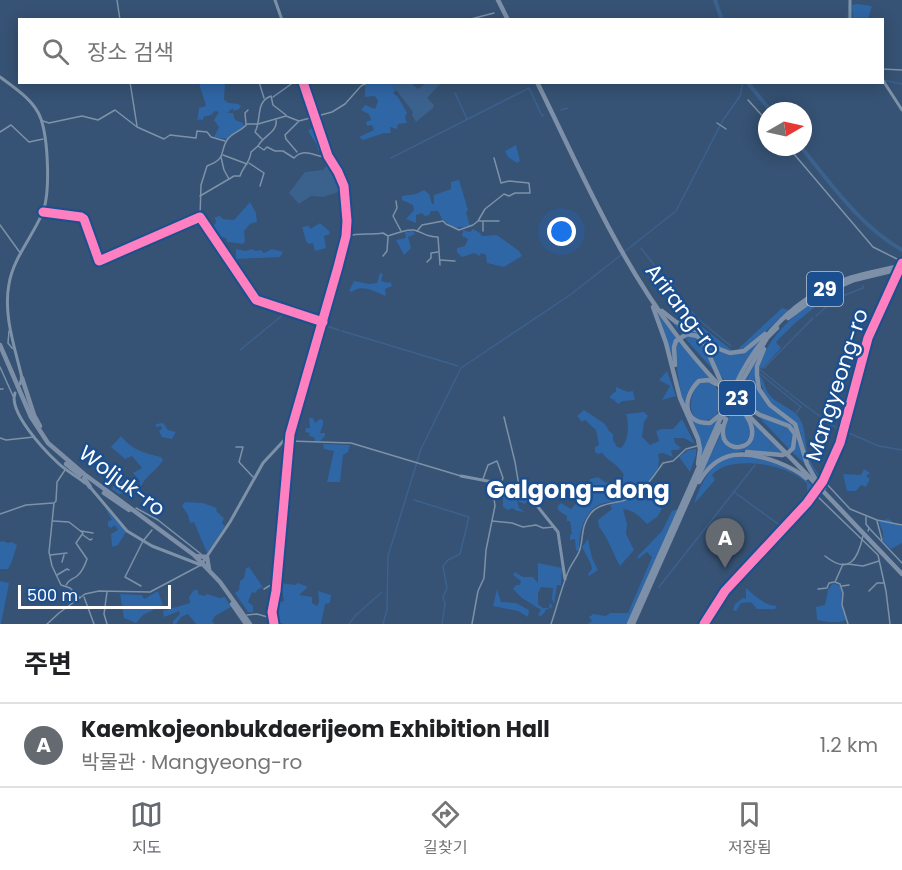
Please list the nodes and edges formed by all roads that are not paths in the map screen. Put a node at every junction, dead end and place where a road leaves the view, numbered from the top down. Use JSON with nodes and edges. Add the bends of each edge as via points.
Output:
{"nodes":[{"id":1,"x":117,"y":0,"type":"edge"},
{"id":2,"x":274,"y":0,"type":"edge"},
{"id":3,"x":496,"y":0,"type":"edge"},
{"id":4,"x":850,"y":0,"type":"edge"},
{"id":5,"x":494,"y":13,"type":"dead end"},
{"id":6,"x":120,"y":18,"type":"edge"},
{"id":7,"x":281,"y":18,"type":"edge"},
{"id":8,"x":475,"y":18,"type":"edge"},
{"id":9,"x":506,"y":18,"type":"edge"},
{"id":10,"x":849,"y":18,"type":"edge"},
{"id":11,"x":884,"y":69,"type":"edge"},
{"id":12,"x":902,"y":70,"type":"edge"},
{"id":13,"x":0,"y":77,"type":"edge"},
{"id":14,"x":884,"y":82,"type":"edge"},
{"id":15,"x":130,"y":84,"type":"edge"},
{"id":16,"x":260,"y":84,"type":"edge"},
{"id":17,"x":291,"y":84,"type":"edge"},
{"id":18,"x":304,"y":84,"type":"edge"},
{"id":19,"x":365,"y":84,"type":"edge"},
{"id":20,"x":539,"y":84,"type":"edge"},
{"id":21,"x":272,"y":98,"type":"junction"},
{"id":22,"x":264,"y":99,"type":"junction"},
{"id":23,"x":748,"y":100,"type":"dead end"},
{"id":24,"x":248,"y":110,"type":"dead end"},
{"id":25,"x":902,"y":110,"type":"edge"},
{"id":26,"x":758,"y":111,"type":"edge"},
{"id":27,"x":286,"y":116,"type":"junction"},
{"id":28,"x":315,"y":118,"type":"junction"},
{"id":29,"x":276,"y":119,"type":"junction"},
{"id":30,"x":41,"y":121,"type":"junction"},
{"id":31,"x":299,"y":121,"type":"junction"},
{"id":32,"x":717,"y":123,"type":"dead end"},
{"id":33,"x":258,"y":124,"type":"junction"},
{"id":34,"x":246,"y":125,"type":"junction"},
{"id":35,"x":137,"y":127,"type":"junction"},
{"id":36,"x":725,"y":129,"type":"dead end"},
{"id":37,"x":0,"y":132,"type":"edge"},
{"id":38,"x":44,"y":138,"type":"junction"},
{"id":39,"x":262,"y":139,"type":"junction"},
{"id":40,"x":226,"y":142,"type":"junction"},
{"id":41,"x":258,"y":146,"type":"junction"},
{"id":42,"x":298,"y":153,"type":"junction"},
{"id":43,"x":222,"y":156,"type":"junction"},
{"id":44,"x":328,"y":156,"type":"junction"},
{"id":45,"x":796,"y":156,"type":"edge"},
{"id":46,"x":494,"y":158,"type":"dead end"},
{"id":47,"x":248,"y":164,"type":"junction"},
{"id":48,"x":230,"y":179,"type":"junction"},
{"id":49,"x":260,"y":186,"type":"dead end"},
{"id":50,"x":200,"y":196,"type":"junction"},
{"id":51,"x":396,"y":201,"type":"dead end"},
{"id":52,"x":43,"y":212,"type":"junction"},
{"id":53,"x":200,"y":217,"type":"junction"},
{"id":54,"x":478,"y":221,"type":"junction"},
{"id":55,"x":483,"y":221,"type":"junction"},
{"id":56,"x":499,"y":221,"type":"dead end"},
{"id":57,"x":0,"y":225,"type":"edge"},
{"id":58,"x":401,"y":231,"type":"junction"},
{"id":59,"x":417,"y":231,"type":"junction"},
{"id":60,"x":483,"y":231,"type":"dead end"},
{"id":61,"x":346,"y":236,"type":"junction"},
{"id":62,"x":388,"y":236,"type":"junction"},
{"id":63,"x":439,"y":252,"type":"junction"},
{"id":64,"x":21,"y":254,"type":"junction"},
{"id":65,"x":384,"y":256,"type":"dead end"},
{"id":66,"x":439,"y":260,"type":"junction"},
{"id":67,"x":454,"y":261,"type":"dead end"},
{"id":68,"x":629,"y":261,"type":"junction"},
{"id":69,"x":427,"y":262,"type":"dead end"},
{"id":70,"x":440,"y":265,"type":"dead end"},
{"id":71,"x":902,"y":265,"type":"edge"},
{"id":72,"x":891,"y":270,"type":"junction"},
{"id":73,"x":650,"y":298,"type":"junction"},
{"id":74,"x":662,"y":311,"type":"junction"},
{"id":75,"x":9,"y":321,"type":"junction"},
{"id":76,"x":323,"y":322,"type":"junction"},
{"id":77,"x":779,"y":326,"type":"junction"},
{"id":78,"x":770,"y":331,"type":"junction"},
{"id":79,"x":8,"y":343,"type":"junction"},
{"id":80,"x":2,"y":344,"type":"edge"},
{"id":81,"x":15,"y":349,"type":"junction"},
{"id":82,"x":0,"y":351,"type":"edge"},
{"id":83,"x":0,"y":367,"type":"edge"},
{"id":84,"x":21,"y":381,"type":"joint"},
{"id":85,"x":721,"y":382,"type":"junction"},
{"id":86,"x":723,"y":388,"type":"junction"},
{"id":87,"x":736,"y":388,"type":"junction"},
{"id":88,"x":15,"y":395,"type":"joint"},
{"id":89,"x":681,"y":399,"type":"junction"},
{"id":90,"x":730,"y":401,"type":"junction"},
{"id":91,"x":743,"y":406,"type":"junction"},
{"id":92,"x":724,"y":411,"type":"junction"},
{"id":93,"x":504,"y":417,"type":"dead end"},
{"id":94,"x":724,"y":418,"type":"junction"},
{"id":95,"x":290,"y":434,"type":"junction"},
{"id":96,"x":34,"y":437,"type":"junction"},
{"id":97,"x":0,"y":438,"type":"edge"},
{"id":98,"x":290,"y":441,"type":"junction"},
{"id":99,"x":697,"y":446,"type":"dead end"},
{"id":100,"x":236,"y":447,"type":"dead end"},
{"id":101,"x":738,"y":453,"type":"junction"},
{"id":102,"x":60,"y":455,"type":"junction"},
{"id":103,"x":65,"y":469,"type":"junction"},
{"id":104,"x":461,"y":476,"type":"joint"},
{"id":105,"x":254,"y":477,"type":"junction"},
{"id":106,"x":695,"y":477,"type":"junction"},
{"id":107,"x":84,"y":478,"type":"junction"},
{"id":108,"x":484,"y":480,"type":"junction"},
{"id":109,"x":817,"y":481,"type":"junction"},
{"id":110,"x":502,"y":486,"type":"junction"},
{"id":111,"x":90,"y":487,"type":"junction"},
{"id":112,"x":489,"y":490,"type":"dead end"},
{"id":113,"x":692,"y":491,"type":"junction"},
{"id":114,"x":497,"y":492,"type":"junction"},
{"id":115,"x":520,"y":493,"type":"junction"},
{"id":116,"x":814,"y":493,"type":"junction"},
{"id":117,"x":54,"y":503,"type":"junction"},
{"id":118,"x":136,"y":507,"type":"dead end"},
{"id":119,"x":0,"y":514,"type":"edge"},
{"id":120,"x":866,"y":516,"type":"junction"},
{"id":121,"x":877,"y":520,"type":"junction"},
{"id":122,"x":52,"y":521,"type":"junction"},
{"id":123,"x":492,"y":521,"type":"junction"},
{"id":124,"x":902,"y":525,"type":"edge"},
{"id":125,"x":555,"y":527,"type":"junction"},
{"id":126,"x":152,"y":530,"type":"dead end"},
{"id":127,"x":81,"y":533,"type":"junction"},
{"id":128,"x":93,"y":533,"type":"dead end"},
{"id":129,"x":863,"y":536,"type":"dead end"},
{"id":130,"x":92,"y":538,"type":"dead end"},
{"id":131,"x":862,"y":540,"type":"junction"},
{"id":132,"x":143,"y":541,"type":"junction"},
{"id":133,"x":882,"y":542,"type":"junction"},
{"id":134,"x":67,"y":553,"type":"dead end"},
{"id":135,"x":64,"y":554,"type":"junction"},
{"id":136,"x":49,"y":555,"type":"junction"},
{"id":137,"x":195,"y":555,"type":"junction"},
{"id":138,"x":208,"y":556,"type":"junction"},
{"id":139,"x":825,"y":556,"type":"dead end"},
{"id":140,"x":880,"y":561,"type":"junction"},
{"id":141,"x":62,"y":562,"type":"dead end"},
{"id":142,"x":902,"y":563,"type":"edge"},
{"id":143,"x":202,"y":564,"type":"junction"},
{"id":144,"x":843,"y":564,"type":"junction"},
{"id":145,"x":846,"y":564,"type":"junction"},
{"id":146,"x":209,"y":569,"type":"junction"},
{"id":147,"x":69,"y":570,"type":"dead end"},
{"id":148,"x":902,"y":572,"type":"edge"},
{"id":149,"x":56,"y":575,"type":"junction"},
{"id":150,"x":566,"y":579,"type":"junction"},
{"id":151,"x":277,"y":581,"type":"junction"},
{"id":152,"x":835,"y":582,"type":"junction"},
{"id":153,"x":884,"y":583,"type":"junction"},
{"id":154,"x":849,"y":585,"type":"dead end"},
{"id":155,"x":65,"y":586,"type":"junction"},
{"id":156,"x":141,"y":586,"type":"dead end"},
{"id":157,"x":841,"y":587,"type":"junction"},
{"id":158,"x":264,"y":589,"type":"dead end"},
{"id":159,"x":818,"y":589,"type":"dead end"},
{"id":160,"x":107,"y":591,"type":"junction"},
{"id":161,"x":869,"y":591,"type":"dead end"},
{"id":162,"x":84,"y":595,"type":"junction"},
{"id":163,"x":80,"y":598,"type":"junction"},
{"id":164,"x":244,"y":616,"type":"junction"},
{"id":165,"x":272,"y":618,"type":"junction"},
{"id":166,"x":47,"y":624,"type":"edge"},
{"id":167,"x":94,"y":624,"type":"edge"},
{"id":168,"x":107,"y":624,"type":"edge"},
{"id":169,"x":248,"y":624,"type":"edge"},
{"id":170,"x":274,"y":624,"type":"edge"},
{"id":171,"x":472,"y":624,"type":"edge"},
{"id":172,"x":551,"y":624,"type":"edge"},
{"id":173,"x":631,"y":624,"type":"edge"},
{"id":174,"x":704,"y":624,"type":"edge"},
{"id":175,"x":848,"y":624,"type":"edge"},
{"id":176,"x":890,"y":624,"type":"edge"}],
"edges":[{"from":1,"to":6,"type":"street"},
{"from":2,"to":7,"type":"street"},
{"from":3,"to":9,"type":"highway"},
{"from":4,"to":10,"type":"street"},
{"from":5,"to":8,"type":"street"},
{"from":11,"to":12,"type":"street"},
{"from":13,"to":30,"type":"street","via":[[20,91]]},
{"from":14,"to":25,"type":"street"},
{"from":15,"to":35,"type":"street"},
{"from":16,"to":22,"type":"street"},
{"from":17,"to":21,"type":"street"},
{"from":18,"to":28,"type":"street"},
{"from":19,"to":28,"type":"street","via":[[339,109]]},
{"from":20,"to":68,"type":"highway","name":"Arirang-ro","number":"23"},
{"from":21,"to":22,"type":"street"},
{"from":21,"to":27,"type":"street","via":[[273,105]]},
{"from":22,"to":33,"type":"street"},
{"from":23,"to":26,"type":"street"},
{"from":24,"to":34,"type":"street"},
{"from":27,"to":29,"type":"street"},
{"from":27,"to":31,"type":"street"},
{"from":28,"to":31,"type":"street"},
{"from":28,"to":44,"type":"street"},
{"from":29,"to":33,"type":"street"},
{"from":29,"to":39,"type":"street","via":[[276,128]]},
{"from":30,"to":35,"type":"street","via":[[82,116],[98,120],[115,110]]},
{"from":30,"to":38,"type":"street"},
{"from":31,"to":42,"type":"street","via":[[285,135]]},
{"from":32,"to":36,"type":"street"},
{"from":33,"to":34,"type":"street"},
{"from":33,"to":39,"type":"street","via":[[255,132]]},
{"from":34,"to":40,"type":"street"},
{"from":35,"to":40,"type":"street","via":[[164,139],[170,135],[196,138],[197,131]]},
{"from":37,"to":38,"type":"street","via":[[11,125],[29,142]]},
{"from":38,"to":52,"type":"street","via":[[48,187]]},
{"from":39,"to":41,"type":"street"},
{"from":40,"to":43,"type":"street"},
{"from":41,"to":42,"type":"street","via":[[283,151],[294,158]]},
{"from":41,"to":47,"type":"street","via":[[251,152]]},
{"from":42,"to":44,"type":"street"},
{"from":43,"to":47,"type":"street"},
{"from":43,"to":48,"type":"street"},
{"from":43,"to":50,"type":"street","via":[[207,166]]},
{"from":44,"to":61,"type":"street","via":[[344,186]]},
{"from":45,"to":71,"type":"street","via":[[873,247]]},
{"from":46,"to":54,"type":"street","via":[[501,183],[529,183],[530,193],[504,194],[485,209]]},
{"from":47,"to":48,"type":"street","via":[[240,176]]},
{"from":47,"to":49,"type":"street","via":[[264,173]]},
{"from":48,"to":50,"type":"street"},
{"from":50,"to":53,"type":"street"},
{"from":51,"to":58,"type":"street","via":[[393,216]]},
{"from":52,"to":53,"type":"street","via":[[84,219],[99,261]]},
{"from":52,"to":64,"type":"street"},
{"from":53,"to":76,"type":"street","via":[[256,300]]},
{"from":54,"to":55,"type":"street"},
{"from":54,"to":59,"type":"street","via":[[459,230],[440,221],[422,225]]},
{"from":55,"to":56,"type":"street"},
{"from":55,"to":60,"type":"street"},
{"from":57,"to":64,"type":"street"},
{"from":58,"to":59,"type":"street"},
{"from":58,"to":62,"type":"street"},
{"from":59,"to":63,"type":"street","via":[[438,237]]},
{"from":61,"to":62,"type":"street"},
{"from":61,"to":76,"type":"street"},
{"from":62,"to":65,"type":"street"},
{"from":63,"to":66,"type":"street"},
{"from":63,"to":69,"type":"street","via":[[431,253]]},
{"from":64,"to":75,"type":"street","via":[[9,284]]},
{"from":66,"to":67,"type":"street"},
{"from":66,"to":70,"type":"street"},
{"from":68,"to":73,"type":"highway","name":"Arirang-ro","number":"23"},
{"from":68,"to":74,"type":"highway","name":"Arirang-ro","number":"23"},
{"from":71,"to":72,"type":"highway","number":"29","bridge":true},
{"from":71,"to":109,"type":"street","name":"Mangyeong-ro","via":[[868,338],[840,443]]},
{"from":72,"to":77,"type":"highway","number":"29","via":[[836,287],[813,299]]},
{"from":72,"to":78,"type":"highway","number":"29","via":[[833,284],[805,300]]},
{"from":73,"to":86,"type":"highway","name":"Arirang-ro","number":"23"},
{"from":73,"to":89,"type":"highway"},
{"from":74,"to":78,"type":"highway","number":"29","via":[[730,353],[744,351]]},
{"from":74,"to":85,"type":"highway","name":"Arirang-ro","number":"23"},
{"from":75,"to":79,"type":"street"},
{"from":75,"to":81,"type":"street"},
{"from":76,"to":95,"type":"street"},
{"from":77,"to":87,"type":"highway","number":"29","via":[[767,338]]},
{"from":77,"to":109,"type":"highway","via":[[758,362],[759,389],[766,400],[795,424],[807,464]]},
{"from":78,"to":87,"type":"highway","via":[[750,358]]},
{"from":79,"to":80,"type":"street"},
{"from":79,"to":81,"type":"street"},
{"from":80,"to":102,"type":"main road","name":"Woljuk-ro","via":[[31,417]]},
{"from":81,"to":84,"type":"street"},
{"from":82,"to":107,"type":"main road","name":"Woljuk-ro","via":[[38,433],[56,455]]},
{"from":83,"to":88,"type":"street"},
{"from":84,"to":102,"type":"main road","via":[[34,415]]},
{"from":85,"to":89,"type":"highway","bridge":true,"via":[[703,341],[687,334],[674,347]]},
{"from":85,"to":91,"type":"highway","name":"Arirang-ro","number":"23"},
{"from":86,"to":91,"type":"highway","name":"Arirang-ro","number":"23"},
{"from":86,"to":92,"type":"highway","via":[[709,380],[699,381],[687,402],[691,417],[704,424]]},
{"from":87,"to":90,"type":"highway","bridge":true},
{"from":88,"to":96,"type":"street","via":[[15,410]]},
{"from":89,"to":106,"type":"highway","via":[[700,449]]},
{"from":90,"to":92,"type":"highway"},
{"from":90,"to":94,"type":"highway"},
{"from":91,"to":94,"type":"highway","via":[[753,430],[745,445],[735,447],[727,442],[722,432]]},
{"from":91,"to":101,"type":"highway","bridge":true,"via":[[789,426],[795,441],[793,448],[782,455]]},
{"from":91,"to":109,"type":"highway","name":"Arirang-ro","number":"23"},
{"from":92,"to":106,"type":"highway"},
{"from":93,"to":115,"type":"street"},
{"from":94,"to":113,"type":"highway"},
{"from":95,"to":98,"type":"street"},
{"from":95,"to":105,"type":"street"},
{"from":96,"to":97,"type":"street"},
{"from":96,"to":103,"type":"street"},
{"from":98,"to":104,"type":"street","via":[[351,443]]},
{"from":98,"to":151,"type":"street"},
{"from":99,"to":150,"type":"street","via":[[686,449],[674,461],[663,463],[640,493],[591,512]]},
{"from":100,"to":105,"type":"street","via":[[243,447],[239,462]]},
{"from":101,"to":109,"type":"highway","via":[[764,458],[813,483]]},
{"from":101,"to":113,"type":"highway","via":[[713,465]]},
{"from":102,"to":137,"type":"main road","name":"Woljuk-ro"},
{"from":103,"to":111,"type":"street"},
{"from":103,"to":117,"type":"street","via":[[57,482]]},
{"from":104,"to":108,"type":"street"},
{"from":105,"to":138,"type":"street"},
{"from":106,"to":173,"type":"highway"},
{"from":107,"to":111,"type":"main road"},
{"from":107,"to":143,"type":"main road","name":"Woljuk-ro"},
{"from":108,"to":110,"type":"street"},
{"from":108,"to":110,"type":"street","via":[[488,465],[497,461]]},
{"from":109,"to":116,"type":"street","name":"Mangyeong-ro"},
{"from":109,"to":120,"type":"street"},
{"from":109,"to":148,"type":"highway","name":"Arirang-ro","number":"23","bridge":true},
{"from":110,"to":114,"type":"street"},
{"from":110,"to":115,"type":"street"},
{"from":111,"to":132,"type":"street","via":[[127,531]]},
{"from":112,"to":114,"type":"street"},
{"from":113,"to":173,"type":"highway"},
{"from":114,"to":123,"type":"street"},
{"from":115,"to":125,"type":"street","via":[[534,502]]},
{"from":116,"to":131,"type":"street"},
{"from":116,"to":174,"type":"street","name":"Mangyeong-ro","via":[[725,591]]},
{"from":117,"to":119,"type":"street","via":[[26,505]]},
{"from":117,"to":122,"type":"street"},
{"from":118,"to":138,"type":"street"},
{"from":120,"to":121,"type":"street"},
{"from":120,"to":133,"type":"street","via":[[869,530]]},
{"from":121,"to":124,"type":"street"},
{"from":121,"to":133,"type":"street"},
{"from":122,"to":127,"type":"street","via":[[69,522]]},
{"from":122,"to":136,"type":"street"},
{"from":123,"to":125,"type":"street","via":[[523,527]]},
{"from":123,"to":171,"type":"street","via":[[484,578]]},
{"from":125,"to":150,"type":"street"},
{"from":126,"to":132,"type":"street"},
{"from":127,"to":128,"type":"street"},
{"from":127,"to":130,"type":"street"},
{"from":127,"to":155,"type":"street","via":[[76,543],[87,562]]},
{"from":129,"to":131,"type":"street"},
{"from":131,"to":140,"type":"street"},
{"from":131,"to":145,"type":"street","via":[[858,557]]},
{"from":132,"to":143,"type":"street"},
{"from":132,"to":156,"type":"street","via":[[125,576]]},
{"from":133,"to":142,"type":"street"},
{"from":134,"to":135,"type":"street"},
{"from":135,"to":136,"type":"street"},
{"from":135,"to":141,"type":"street"},
{"from":136,"to":149,"type":"street"},
{"from":137,"to":138,"type":"main road"},
{"from":137,"to":143,"type":"main road","name":"Woljuk-ro"},
{"from":138,"to":143,"type":"street"},
{"from":138,"to":146,"type":"main road"},
{"from":139,"to":144,"type":"street"},
{"from":140,"to":145,"type":"street","via":[[863,566]]},
{"from":140,"to":153,"type":"street"},
{"from":143,"to":146,"type":"main road","name":"Woljuk-ro"},
{"from":143,"to":160,"type":"street","via":[[150,592]]},
{"from":143,"to":169,"type":"main road","name":"Woljuk-ro"},
{"from":144,"to":145,"type":"street"},
{"from":144,"to":152,"type":"street"},
{"from":146,"to":164,"type":"main road","name":"Woljuk-ro"},
{"from":147,"to":149,"type":"street"},
{"from":149,"to":155,"type":"street"},
{"from":150,"to":172,"type":"street"},
{"from":151,"to":158,"type":"street"},
{"from":151,"to":165,"type":"street"},
{"from":152,"to":157,"type":"street"},
{"from":152,"to":159,"type":"street"},
{"from":153,"to":161,"type":"street"},
{"from":153,"to":176,"type":"street"},
{"from":154,"to":157,"type":"street"},
{"from":155,"to":163,"type":"street"},
{"from":157,"to":175,"type":"street"},
{"from":160,"to":162,"type":"street"},
{"from":160,"to":168,"type":"street"},
{"from":162,"to":163,"type":"street"},
{"from":162,"to":167,"type":"street"},
{"from":163,"to":166,"type":"street"},
{"from":164,"to":165,"type":"street"},
{"from":164,"to":169,"type":"main road","name":"Woljuk-ro"},
{"from":165,"to":170,"type":"street"}]}
